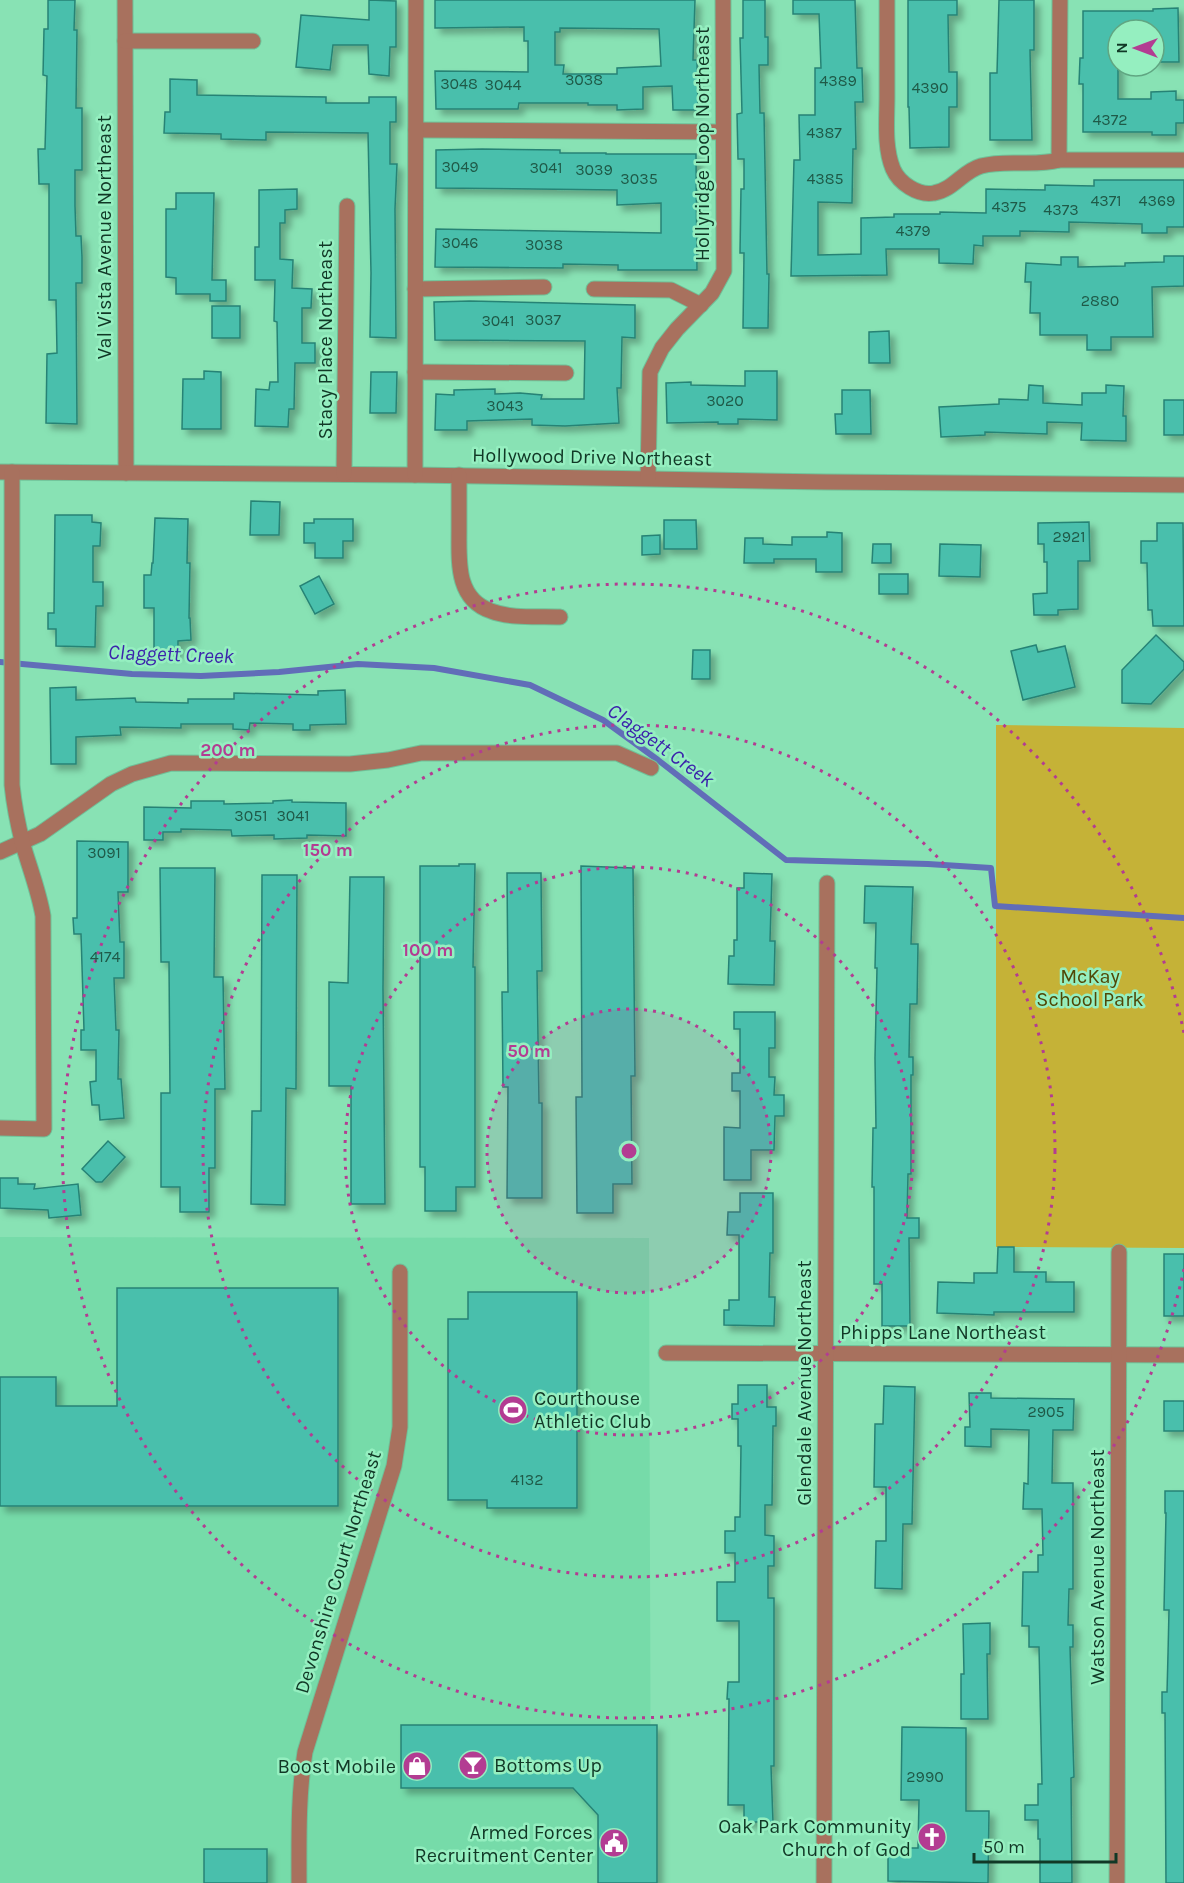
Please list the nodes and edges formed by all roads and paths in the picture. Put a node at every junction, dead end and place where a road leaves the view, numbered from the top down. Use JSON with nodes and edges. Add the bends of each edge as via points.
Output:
{"nodes":[{"id":1,"x":125,"y":0,"type":"edge"},
{"id":2,"x":416,"y":0,"type":"edge"},
{"id":3,"x":723,"y":0,"type":"edge"},
{"id":4,"x":887,"y":0,"type":"edge"},
{"id":5,"x":1060,"y":0,"type":"edge"},
{"id":6,"x":125,"y":41,"type":"junction"},
{"id":7,"x":253,"y":41,"type":"dead end"},
{"id":8,"x":416,"y":130,"type":"junction"},
{"id":9,"x":723,"y":132,"type":"junction"},
{"id":10,"x":1059,"y":160,"type":"junction"},
{"id":11,"x":1184,"y":160,"type":"edge"},
{"id":12,"x":347,"y":206,"type":"dead end"},
{"id":13,"x":544,"y":286,"type":"dead end"},
{"id":14,"x":415,"y":289,"type":"junction"},
{"id":15,"x":594,"y":289,"type":"dead end"},
{"id":16,"x":701,"y":305,"type":"junction"},
{"id":17,"x":415,"y":372,"type":"junction"},
{"id":18,"x":566,"y":373,"type":"dead end"},
{"id":19,"x":6,"y":472,"type":"edge"},
{"id":20,"x":126,"y":473,"type":"junction"},
{"id":21,"x":344,"y":474,"type":"junction"},
{"id":22,"x":415,"y":475,"type":"junction"},
{"id":23,"x":459,"y":476,"type":"junction"},
{"id":24,"x":648,"y":478,"type":"junction"},
{"id":25,"x":1184,"y":485,"type":"edge"},
{"id":26,"x":560,"y":617,"type":"dead end"},
{"id":27,"x":651,"y":768,"type":"dead end"},
{"id":28,"x":22,"y":843,"type":"junction"},
{"id":29,"x":0,"y":852,"type":"edge"},
{"id":30,"x":827,"y":883,"type":"dead end"},
{"id":31,"x":0,"y":1128,"type":"edge"},
{"id":32,"x":1119,"y":1252,"type":"dead end"},
{"id":33,"x":400,"y":1272,"type":"dead end"},
{"id":34,"x":666,"y":1353,"type":"dead end"},
{"id":35,"x":825,"y":1353,"type":"junction"},
{"id":36,"x":1118,"y":1354,"type":"junction"},
{"id":37,"x":1184,"y":1355,"type":"edge"},
{"id":38,"x":299,"y":1883,"type":"edge"},
{"id":39,"x":824,"y":1883,"type":"edge"},
{"id":40,"x":1117,"y":1883,"type":"edge"}],
"edges":[{"from":1,"to":6,"type":"street","name":"Val Vista Avenue Northeast"},
{"from":2,"to":8,"type":"street"},
{"from":3,"to":9,"type":"street","name":"Hollyridge Loop Northeast"},
{"from":4,"to":10,"type":"street","via":[[889,155],[902,182],[923,193],[933,193],[980,166]]},
{"from":5,"to":10,"type":"street"},
{"from":6,"to":7,"type":"street"},
{"from":6,"to":20,"type":"street","name":"Val Vista Avenue Northeast"},
{"from":8,"to":9,"type":"street"},
{"from":8,"to":14,"type":"street"},
{"from":9,"to":16,"type":"street","name":"Hollyridge Loop Northeast","via":[[724,271]]},
{"from":10,"to":11,"type":"street"},
{"from":12,"to":21,"type":"street","name":"Stacy Place Northeast"},
{"from":13,"to":14,"type":"street"},
{"from":14,"to":17,"type":"street"},
{"from":15,"to":16,"type":"street","via":[[671,290]]},
{"from":16,"to":24,"type":"street","name":"Hollyridge Loop Northeast","via":[[667,342],[650,372]]},
{"from":17,"to":18,"type":"street"},
{"from":17,"to":22,"type":"street"},
{"from":19,"to":20,"type":"street","name":"Hollywood Drive Northeast"},
{"from":19,"to":28,"type":"street","via":[[13,648],[12,785]]},
{"from":20,"to":21,"type":"street","name":"Hollywood Drive Northeast"},
{"from":21,"to":22,"type":"street","name":"Hollywood Drive Northeast"},
{"from":22,"to":23,"type":"street","name":"Hollywood Drive Northeast"},
{"from":23,"to":24,"type":"street","name":"Hollywood Drive Northeast"},
{"from":23,"to":26,"type":"street","via":[[459,566],[472,600],[499,614]]},
{"from":24,"to":25,"type":"street","name":"Hollywood Drive Northeast"},
{"from":27,"to":28,"type":"street","via":[[617,753],[421,753],[350,764],[171,763],[111,784]]},
{"from":28,"to":29,"type":"street"},
{"from":28,"to":31,"type":"street","via":[[43,916],[44,1129]]},
{"from":30,"to":35,"type":"street","name":"Glendale Avenue Northeast"},
{"from":32,"to":36,"type":"street","name":"Watson Avenue Northeast"},
{"from":33,"to":38,"type":"street","name":"Devonshire Court Northeast","via":[[397,1450],[305,1752],[299,1816]]},
{"from":34,"to":35,"type":"street","name":"Phipps Lane Northeast"},
{"from":35,"to":36,"type":"street","name":"Phipps Lane Northeast"},
{"from":35,"to":39,"type":"street","name":"Glendale Avenue Northeast"},
{"from":36,"to":37,"type":"street","name":"Phipps Lane Northeast"},
{"from":36,"to":40,"type":"street","name":"Watson Avenue Northeast"}]}
